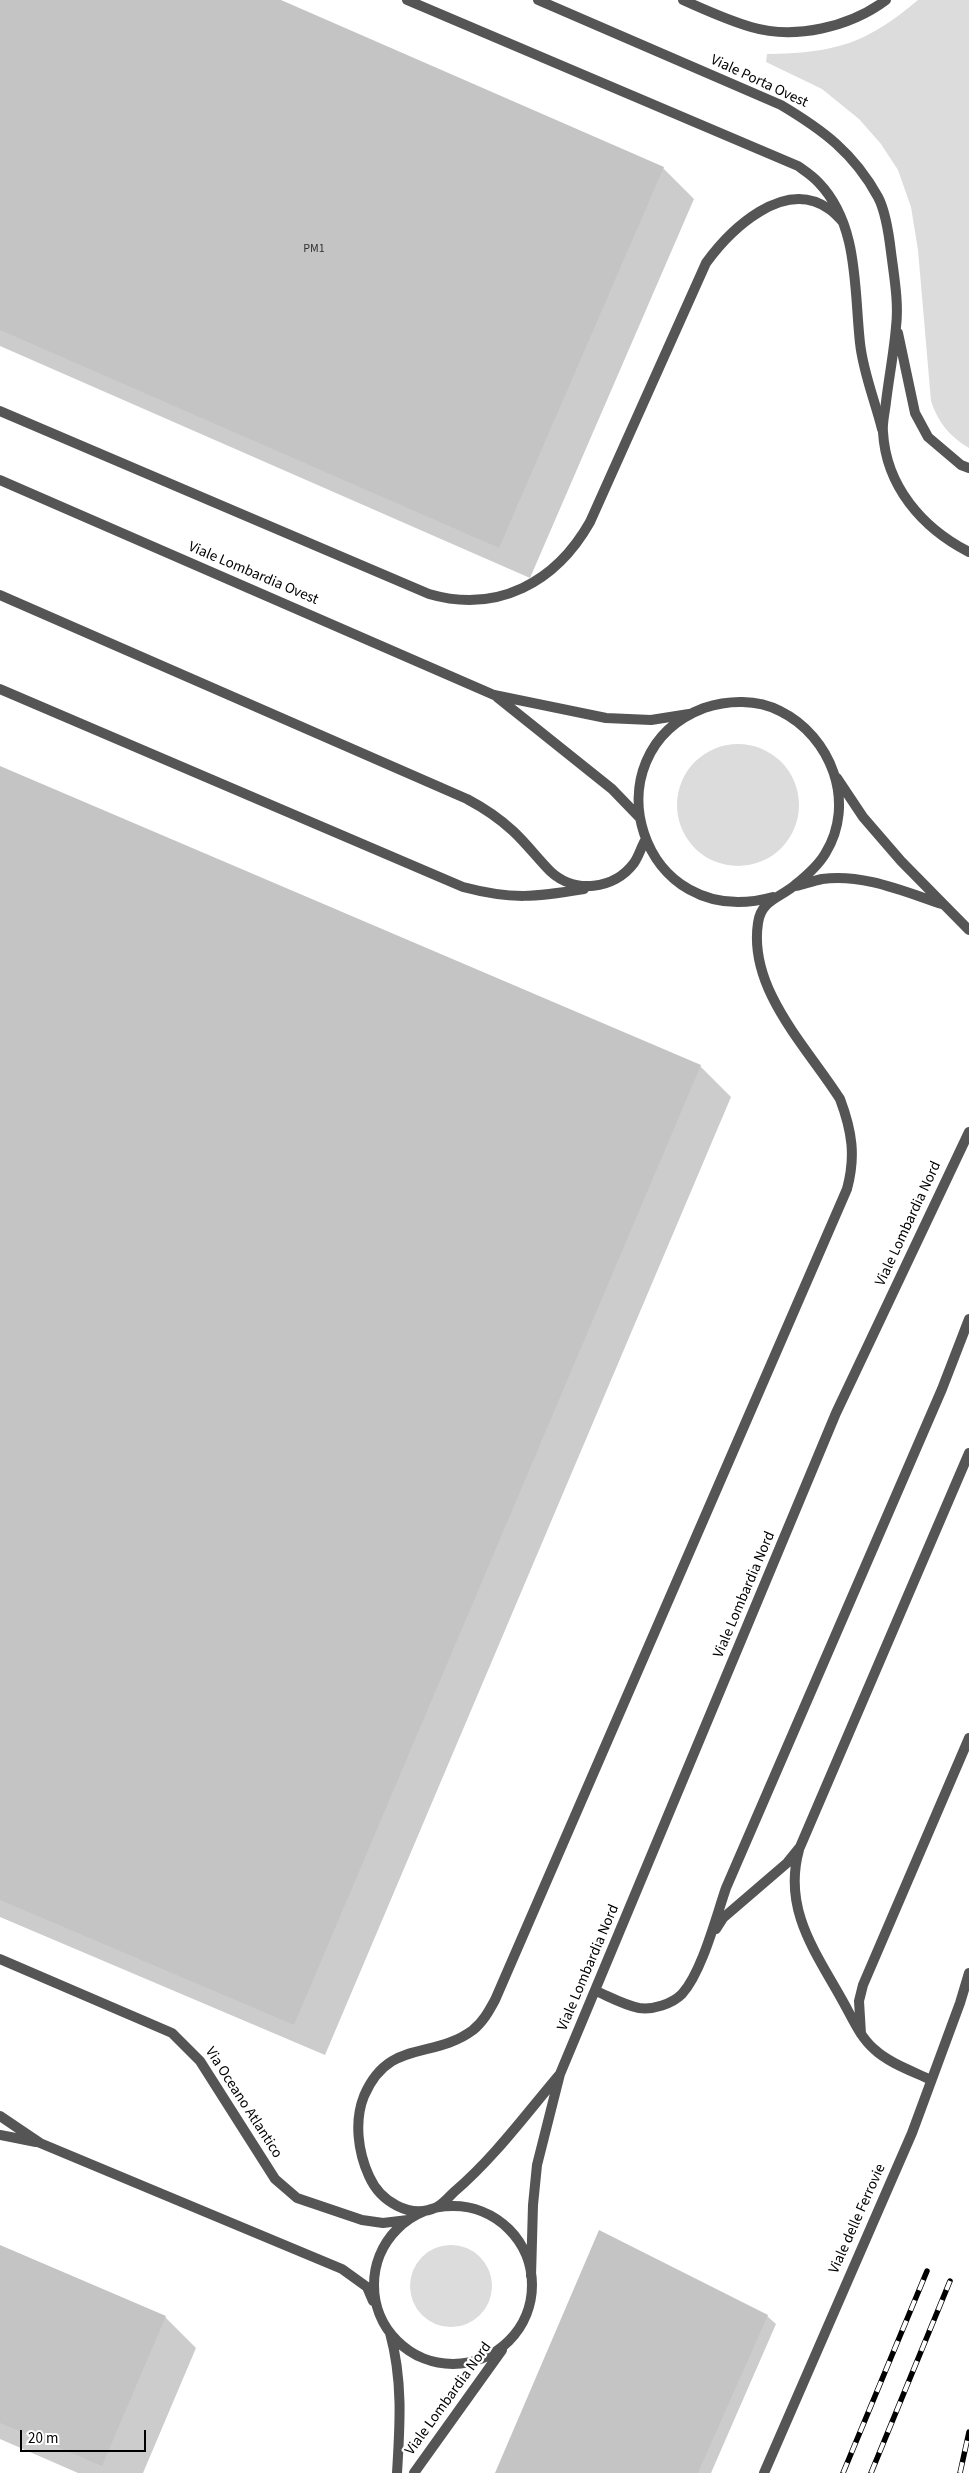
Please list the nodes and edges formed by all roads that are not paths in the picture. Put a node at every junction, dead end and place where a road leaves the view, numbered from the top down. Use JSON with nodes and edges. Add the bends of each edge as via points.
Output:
{"nodes":[{"id":1,"x":407,"y":0,"type":"edge"},
{"id":2,"x":538,"y":0,"type":"edge"},
{"id":3,"x":683,"y":0,"type":"edge"},
{"id":4,"x":886,"y":0,"type":"edge"},
{"id":5,"x":843,"y":222,"type":"junction"},
{"id":6,"x":896,"y":325,"type":"junction"},
{"id":7,"x":0,"y":411,"type":"edge"},
{"id":8,"x":882,"y":430,"type":"junction"},
{"id":9,"x":969,"y":468,"type":"edge"},
{"id":10,"x":0,"y":480,"type":"edge"},
{"id":11,"x":969,"y":552,"type":"edge"},
{"id":12,"x":0,"y":596,"type":"edge"},
{"id":13,"x":0,"y":688,"type":"edge"},
{"id":14,"x":494,"y":695,"type":"junction"},
{"id":15,"x":690,"y":714,"type":"junction"},
{"id":16,"x":835,"y":774,"type":"junction"},
{"id":17,"x":640,"y":818,"type":"junction"},
{"id":18,"x":646,"y":839,"type":"junction"},
{"id":19,"x":795,"y":886,"type":"junction"},
{"id":20,"x":595,"y":887,"type":"junction"},
{"id":21,"x":774,"y":897,"type":"junction"},
{"id":22,"x":943,"y":904,"type":"junction"},
{"id":23,"x":969,"y":930,"type":"edge"},
{"id":24,"x":969,"y":1132,"type":"edge"},
{"id":25,"x":969,"y":1319,"type":"edge"},
{"id":26,"x":969,"y":1453,"type":"edge"},
{"id":27,"x":969,"y":1738,"type":"edge"},
{"id":28,"x":800,"y":1846,"type":"junction"},
{"id":29,"x":708,"y":1940,"type":"junction"},
{"id":30,"x":0,"y":1960,"type":"edge"},
{"id":31,"x":969,"y":1973,"type":"edge"},
{"id":32,"x":596,"y":1991,"type":"junction"},
{"id":33,"x":861,"y":2034,"type":"junction"},
{"id":34,"x":560,"y":2074,"type":"junction"},
{"id":35,"x":931,"y":2080,"type":"junction"},
{"id":36,"x":0,"y":2116,"type":"edge"},
{"id":37,"x":0,"y":2135,"type":"edge"},
{"id":38,"x":40,"y":2143,"type":"junction"},
{"id":39,"x":437,"y":2207,"type":"junction"},
{"id":40,"x":408,"y":2220,"type":"junction"},
{"id":41,"x":531,"y":2276,"type":"junction"},
{"id":42,"x":378,"y":2311,"type":"junction"},
{"id":43,"x":390,"y":2332,"type":"junction"},
{"id":44,"x":508,"y":2342,"type":"junction"},
{"id":45,"x":397,"y":2473,"type":"edge"},
{"id":46,"x":414,"y":2473,"type":"edge"},
{"id":47,"x":764,"y":2473,"type":"edge"}],
"edges":[{"from":1,"to":5,"type":"street","via":[[798,166],[831,198]]},
{"from":2,"to":6,"type":"street","name":"Viale Porta Ovest","via":[[781,105],[839,144],[863,172],[879,199],[895,284]]},
{"from":3,"to":4,"type":"street","via":[[753,28],[801,32],[844,21]]},
{"from":5,"to":7,"type":"street","via":[[820,204],[793,200],[748,218],[720,243],[706,263],[590,522],[577,544],[542,576],[520,590],[499,597],[472,602],[429,594]]},
{"from":5,"to":8,"type":"street","via":[[851,248],[860,346]]},
{"from":6,"to":8,"type":"street","name":"Viale Porta Ovest"},
{"from":6,"to":9,"type":"street","name":"Viale Porta Ovest","via":[[915,413],[928,437]]},
{"from":8,"to":11,"type":"street","name":"Viale Porta Ovest","via":[[886,453],[906,500],[925,522],[951,543]]},
{"from":10,"to":14,"type":"street","name":"Viale Lombardia Ovest"},
{"from":12,"to":20,"type":"street","via":[[467,799],[500,819],[533,850],[550,872],[565,881]]},
{"from":13,"to":20,"type":"street","via":[[464,888],[532,897]]},
{"from":14,"to":15,"type":"street","name":"Viale Lombardia Ovest","via":[[606,718],[651,720]]},
{"from":14,"to":17,"type":"street","name":"Viale Lombardia Ovest","via":[[612,790]]},
{"from":15,"to":16,"type":"street","via":[[714,705],[735,702],[757,703],[778,709],[812,734]]},
{"from":15,"to":17,"type":"street","via":[[670,729],[654,748],[639,794]]},
{"from":16,"to":19,"type":"street","via":[[839,795],[833,836],[825,855]]},
{"from":16,"to":22,"type":"street","via":[[863,817]]},
{"from":17,"to":18,"type":"street"},
{"from":18,"to":20,"type":"street","via":[[634,863],[622,875]]},
{"from":18,"to":21,"type":"street","via":[[655,860],[689,890],[729,902],[751,903]]},
{"from":19,"to":21,"type":"street"},
{"from":19,"to":22,"type":"street","via":[[823,879],[849,879]]},
{"from":21,"to":39,"type":"street","via":[[763,908],[758,921],[759,963],[772,998],[840,1099],[852,1142],[851,1174],[495,2000],[473,2030],[454,2040],[388,2062],[375,2076],[364,2096],[358,2139],[362,2161],[378,2193],[394,2206],[407,2210]]},
{"from":22,"to":23,"type":"street"},
{"from":24,"to":32,"type":"street","name":"Viale Lombardia Nord","via":[[836,1413]]},
{"from":25,"to":29,"type":"street","via":[[938,1398],[726,1888]]},
{"from":26,"to":28,"type":"street"},
{"from":27,"to":33,"type":"street","via":[[863,1986],[859,2001]]},
{"from":28,"to":29,"type":"street","via":[[787,1863],[723,1918]]},
{"from":28,"to":33,"type":"street","via":[[794,1887],[805,1935]]},
{"from":29,"to":32,"type":"street","via":[[690,1982],[681,1995],[669,2003],[640,2008]]},
{"from":30,"to":40,"type":"street","name":"Via Oceano Atlantico","via":[[172,2033],[200,2061],[274,2179],[297,2198],[362,2220],[383,2223]]},
{"from":31,"to":35,"type":"street","name":"Viale delle Ferrovie"},
{"from":32,"to":34,"type":"street","name":"Viale Lombardia Nord"},
{"from":33,"to":35,"type":"street","via":[[885,2058]]},
{"from":34,"to":39,"type":"street","name":"Viale Lombardia Nord","via":[[474,2175]]},
{"from":34,"to":41,"type":"street","name":"Viale Lombardia Nord","via":[[537,2165],[532,2206]]},
{"from":35,"to":47,"type":"street","name":"Viale delle Ferrovie","via":[[912,2133]]},
{"from":36,"to":38,"type":"street"},
{"from":37,"to":38,"type":"street"},
{"from":38,"to":42,"type":"street","via":[[342,2270],[367,2288]]},
{"from":39,"to":40,"type":"street"},
{"from":39,"to":41,"type":"street","via":[[476,2209],[496,2218],[512,2232],[525,2252]]},
{"from":40,"to":42,"type":"street","via":[[394,2231],[376,2266]]},
{"from":41,"to":44,"type":"street","via":[[530,2300],[522,2322]]},
{"from":42,"to":43,"type":"street"},
{"from":43,"to":44,"type":"street","via":[[412,2352],[445,2364],[466,2363],[489,2356]]},
{"from":43,"to":45,"type":"street","name":"Viale Lombardia Nord","via":[[401,2401]]},
{"from":44,"to":46,"type":"street","name":"Viale Lombardia Nord"}]}
